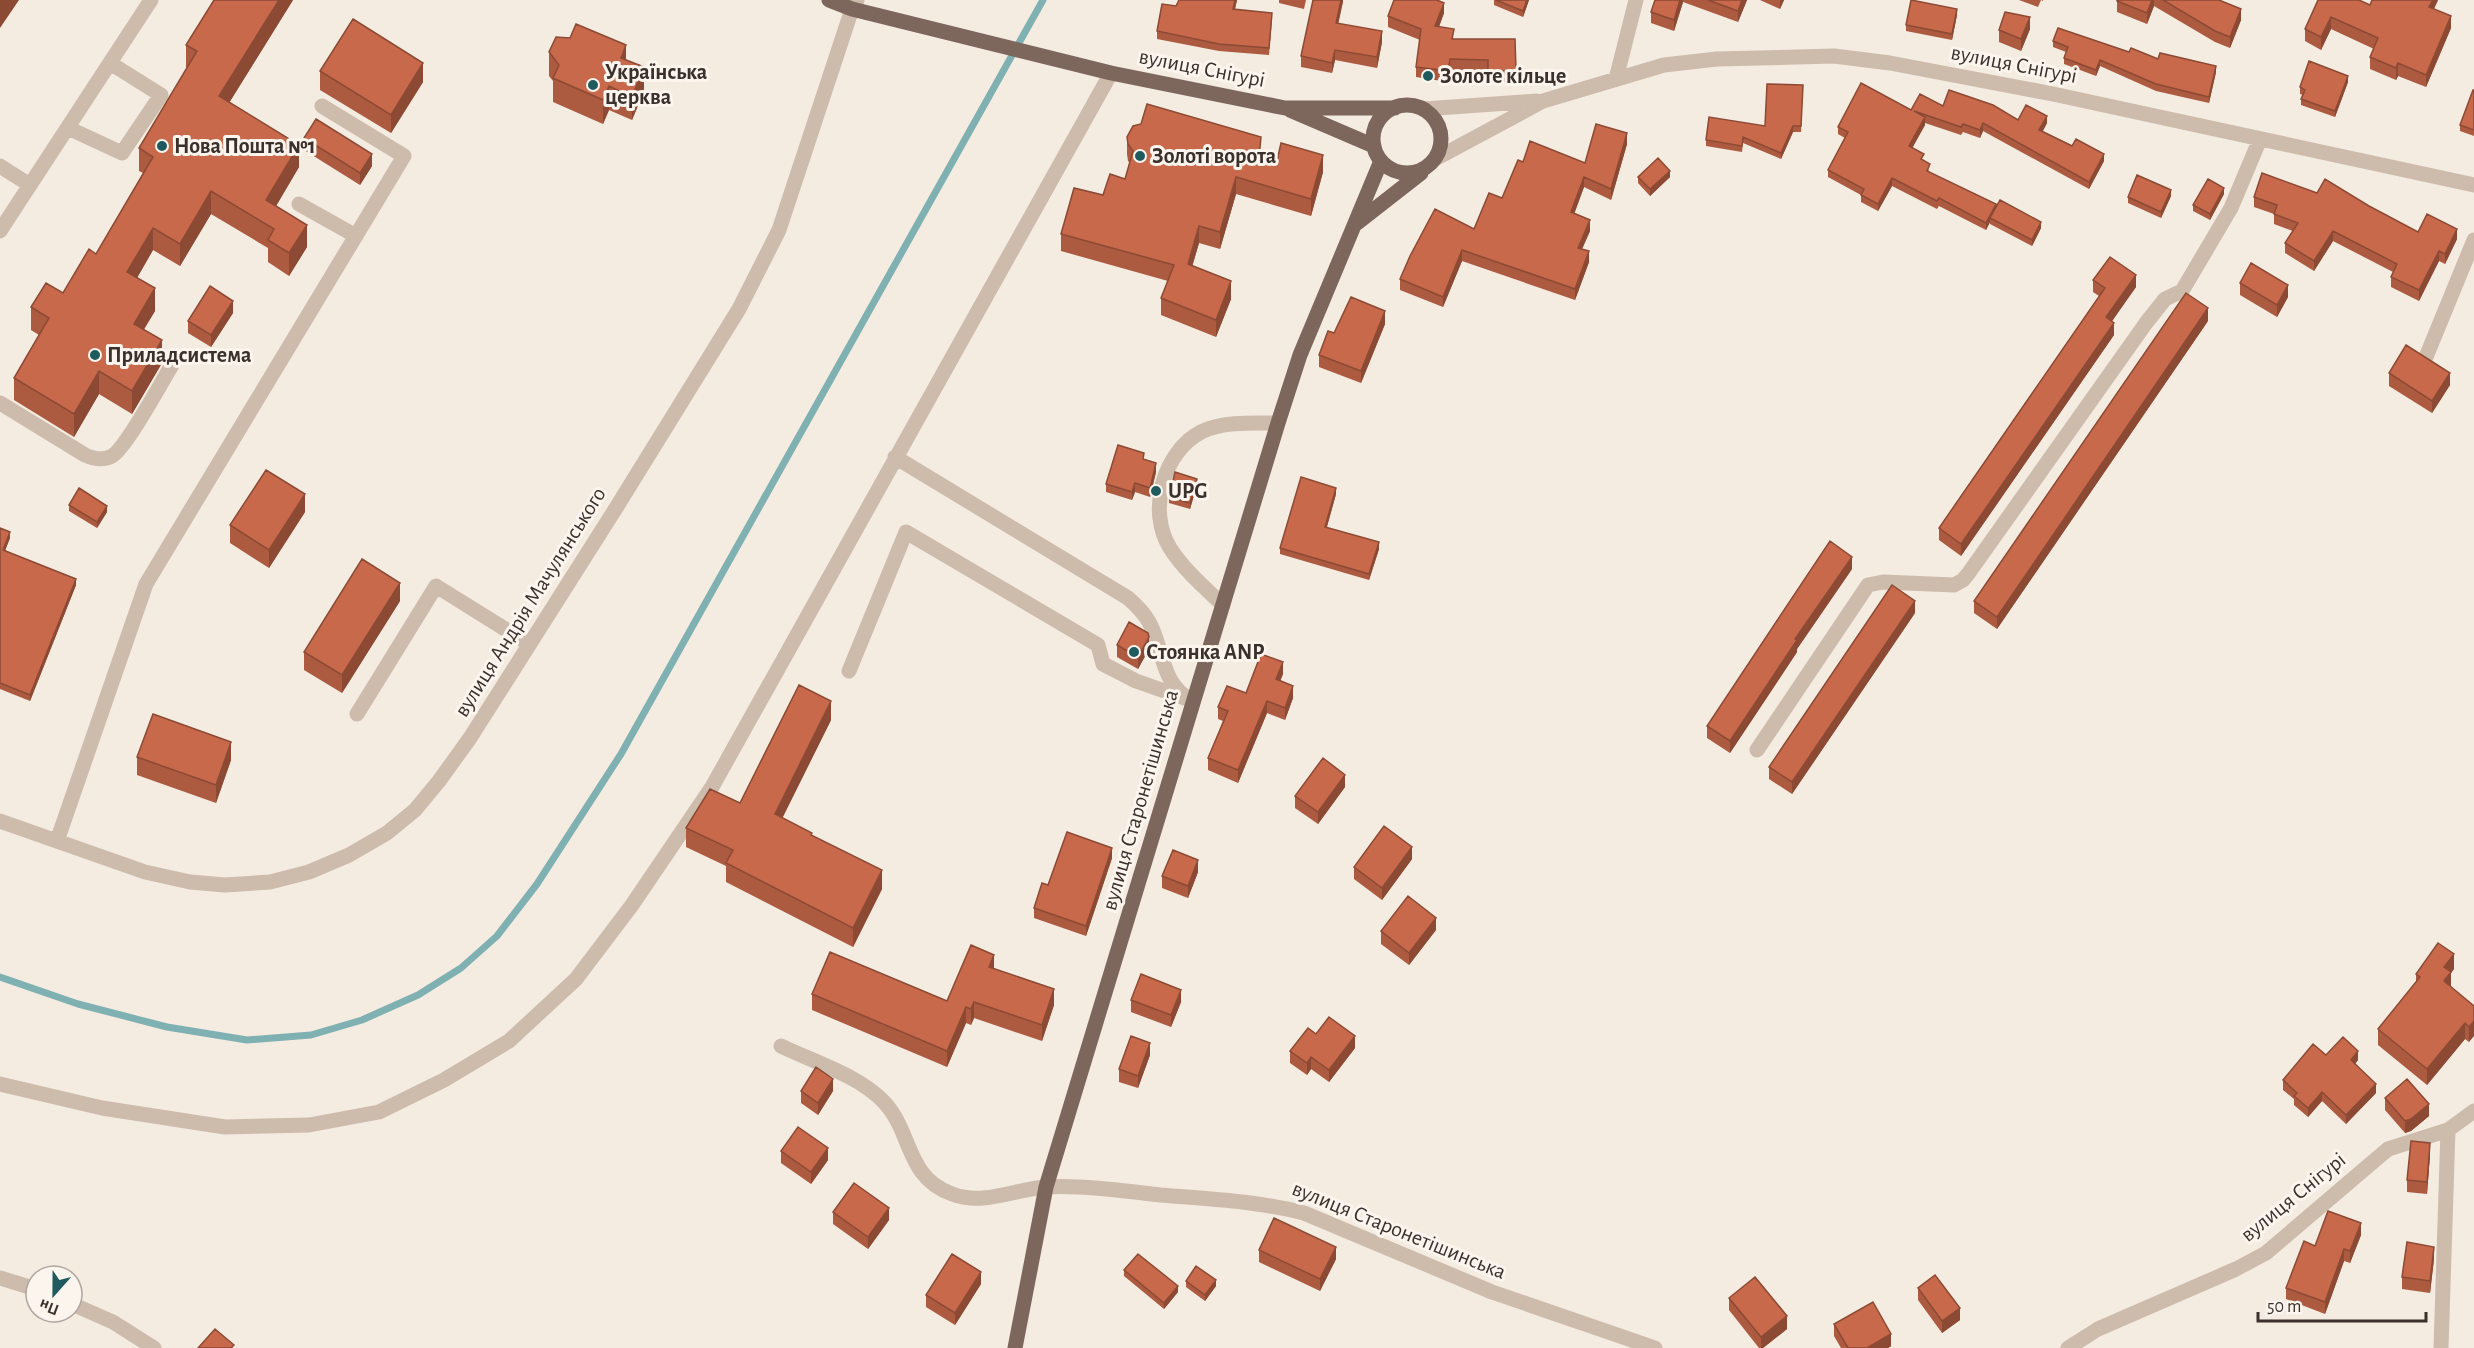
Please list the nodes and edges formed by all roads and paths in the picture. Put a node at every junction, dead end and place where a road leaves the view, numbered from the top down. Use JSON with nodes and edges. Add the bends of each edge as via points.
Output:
{"nodes":[{"id":1,"x":151,"y":0,"type":"edge"},
{"id":2,"x":829,"y":0,"type":"edge"},
{"id":3,"x":1636,"y":0,"type":"edge"},
{"id":4,"x":854,"y":4,"type":"edge"},
{"id":5,"x":110,"y":63,"type":"junction"},
{"id":6,"x":1111,"y":73,"type":"junction"},
{"id":7,"x":1616,"y":78,"type":"junction"},
{"id":8,"x":1543,"y":101,"type":"junction"},
{"id":9,"x":322,"y":106,"type":"dead end"},
{"id":10,"x":1285,"y":108,"type":"junction"},
{"id":11,"x":1395,"y":108,"type":"junction"},
{"id":12,"x":1424,"y":109,"type":"junction"},
{"id":13,"x":68,"y":128,"type":"junction"},
{"id":14,"x":2260,"y":140,"type":"junction"},
{"id":15,"x":1374,"y":146,"type":"junction"},
{"id":16,"x":1380,"y":161,"type":"junction"},
{"id":17,"x":1432,"y":163,"type":"junction"},
{"id":18,"x":0,"y":166,"type":"edge"},
{"id":19,"x":30,"y":185,"type":"junction"},
{"id":20,"x":2474,"y":185,"type":"edge"},
{"id":21,"x":299,"y":204,"type":"dead end"},
{"id":22,"x":1355,"y":224,"type":"junction"},
{"id":23,"x":0,"y":231,"type":"edge"},
{"id":24,"x":356,"y":236,"type":"junction"},
{"id":25,"x":2474,"y":240,"type":"edge"},
{"id":26,"x":2426,"y":357,"type":"edge"},
{"id":27,"x":172,"y":365,"type":"dead end"},
{"id":28,"x":0,"y":403,"type":"edge"},
{"id":29,"x":1278,"y":423,"type":"junction"},
{"id":30,"x":895,"y":457,"type":"junction"},
{"id":31,"x":1223,"y":605,"type":"junction"},
{"id":32,"x":529,"y":644,"type":"junction"},
{"id":33,"x":849,"y":671,"type":"dead end"},
{"id":34,"x":1193,"y":701,"type":"junction"},
{"id":35,"x":357,"y":714,"type":"dead end"},
{"id":36,"x":1757,"y":750,"type":"dead end"},
{"id":37,"x":0,"y":821,"type":"edge"},
{"id":38,"x":57,"y":842,"type":"junction"},
{"id":39,"x":781,"y":1046,"type":"dead end"},
{"id":40,"x":0,"y":1084,"type":"edge"},
{"id":41,"x":2474,"y":1111,"type":"edge"},
{"id":42,"x":2448,"y":1130,"type":"junction"},
{"id":43,"x":1046,"y":1187,"type":"junction"},
{"id":44,"x":0,"y":1278,"type":"edge"},
{"id":45,"x":24,"y":1285,"type":"edge"},
{"id":46,"x":84,"y":1310,"type":"edge"},
{"id":47,"x":154,"y":1348,"type":"edge"},
{"id":48,"x":1015,"y":1348,"type":"edge"},
{"id":49,"x":1655,"y":1348,"type":"edge"},
{"id":50,"x":2068,"y":1348,"type":"edge"},
{"id":51,"x":2441,"y":1348,"type":"edge"}],
"edges":[{"from":1,"to":5,"type":"street"},
{"from":2,"to":4,"type":"main road","name":"вулиця Снігурі"},
{"from":3,"to":7,"type":"street"},
{"from":4,"to":6,"type":"main road","name":"вулиця Снігурі","via":[[932,29]]},
{"from":4,"to":32,"type":"street","name":"вулиця Андрія Мачулянського","via":[[779,230],[739,309]]},
{"from":5,"to":13,"type":"street"},
{"from":5,"to":13,"type":"street","via":[[161,95],[122,153]]},
{"from":6,"to":10,"type":"main road","name":"вулиця Снігурі"},
{"from":6,"to":30,"type":"street"},
{"from":7,"to":8,"type":"street","name":"вулиця Снігурі"},
{"from":7,"to":14,"type":"street","name":"вулиця Снігурі","via":[[1664,65],[1717,59],[1834,56],[1955,75]]},
{"from":8,"to":12,"type":"street","name":"вулиця Снігурі"},
{"from":8,"to":17,"type":"street","name":"вулиця Снігурі"},
{"from":9,"to":24,"type":"street","via":[[404,156]]},
{"from":10,"to":11,"type":"main road","name":"вулиця Снігурі"},
{"from":10,"to":15,"type":"main road","name":"вулиця Снігурі"},
{"from":11,"to":12,"type":"main road","via":[[1404,105]]},
{"from":11,"to":15,"type":"main road","via":[[1377,123]]},
{"from":12,"to":17,"type":"main road","via":[[1433,116],[1442,136]]},
{"from":13,"to":19,"type":"street"},
{"from":14,"to":20,"type":"street","name":"вулиця Снігурі"},
{"from":14,"to":36,"type":"street","via":[[2231,208],[2182,291],[2165,299],[2146,323],[1963,580],[1954,585],[1868,585]]},
{"from":15,"to":16,"type":"main road"},
{"from":16,"to":17,"type":"main road","via":[[1397,172],[1418,172]]},
{"from":16,"to":22,"type":"main road","name":"вулиця Старонетішинська"},
{"from":17,"to":22,"type":"main road"},
{"from":18,"to":19,"type":"street"},
{"from":19,"to":23,"type":"street"},
{"from":21,"to":24,"type":"street"},
{"from":22,"to":29,"type":"main road","name":"вулиця Старонетішинська","via":[[1300,355]]},
{"from":24,"to":38,"type":"street","via":[[146,584]]},
{"from":25,"to":26,"type":"street"},
{"from":27,"to":28,"type":"street","via":[[122,447],[105,459],[85,455]]},
{"from":29,"to":31,"type":"main road","name":"вулиця Старонетішинська"},
{"from":29,"to":31,"type":"street","via":[[1202,431],[1172,461],[1161,494],[1160,522],[1169,547],[1188,572]]},
{"from":30,"to":34,"type":"street","via":[[1128,598],[1149,622],[1174,686]]},
{"from":30,"to":40,"type":"street","via":[[712,787],[576,979],[509,1041],[380,1112],[309,1125],[225,1127],[102,1108]]},
{"from":31,"to":34,"type":"main road","name":"вулиця Старонетішинська"},
{"from":32,"to":35,"type":"street","via":[[436,586]]},
{"from":32,"to":38,"type":"street","name":"вулиця Андрія Мачулянського","via":[[470,738],[415,810],[387,833],[309,872],[270,882],[190,882],[145,872]]},
{"from":33,"to":34,"type":"street","via":[[906,531],[1098,645],[1103,664],[1136,681]]},
{"from":34,"to":43,"type":"main road","name":"вулиця Старонетішинська"},
{"from":37,"to":38,"type":"street","name":"вулиця Андрія Мачулянського"},
{"from":39,"to":43,"type":"street","via":[[861,1084],[885,1103],[918,1168],[939,1189],[973,1198]]},
{"from":41,"to":42,"type":"street","name":"вулиця Снігурі"},
{"from":42,"to":50,"type":"street","name":"вулиця Снігурі","via":[[2388,1149],[2266,1253],[2098,1329]]},
{"from":42,"to":51,"type":"street"},
{"from":43,"to":48,"type":"main road","name":"вулиця Старонетішинська"},
{"from":43,"to":49,"type":"street","name":"вулиця Старонетішинська","via":[[1273,1205],[1304,1213],[1492,1292]]},
{"from":44,"to":45,"type":"street"},
{"from":46,"to":47,"type":"street"}]}
